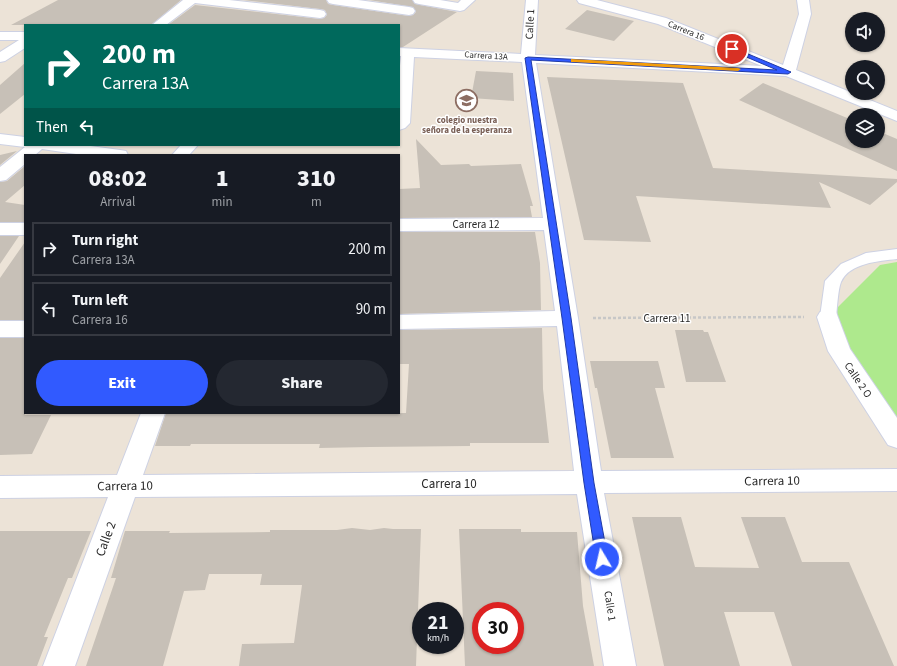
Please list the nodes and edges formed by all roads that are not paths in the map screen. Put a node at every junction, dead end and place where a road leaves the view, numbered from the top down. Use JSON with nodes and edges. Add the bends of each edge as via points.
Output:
{"nodes":[{"id":1,"x":191,"y":0,"type":"edge"},
{"id":2,"x":198,"y":0,"type":"edge"},
{"id":3,"x":333,"y":0,"type":"edge"},
{"id":4,"x":419,"y":0,"type":"edge"},
{"id":5,"x":469,"y":0,"type":"edge"},
{"id":6,"x":532,"y":0,"type":"edge"},
{"id":7,"x":583,"y":0,"type":"edge"},
{"id":8,"x":803,"y":0,"type":"edge"},
{"id":9,"x":409,"y":12,"type":"dead end"},
{"id":10,"x":320,"y":14,"type":"junction"},
{"id":11,"x":159,"y":24,"type":"edge"},
{"id":12,"x":310,"y":24,"type":"edge"},
{"id":13,"x":0,"y":36,"type":"edge"},
{"id":14,"x":24,"y":36,"type":"edge"},
{"id":15,"x":24,"y":43,"type":"edge"},
{"id":16,"x":403,"y":52,"type":"edge"},
{"id":17,"x":0,"y":58,"type":"edge"},
{"id":18,"x":528,"y":58,"type":"junction"},
{"id":19,"x":788,"y":72,"type":"junction"},
{"id":20,"x":897,"y":116,"type":"edge"},
{"id":21,"x":400,"y":124,"type":"edge"},
{"id":22,"x":0,"y":139,"type":"edge"},
{"id":23,"x":24,"y":142,"type":"edge"},
{"id":24,"x":36,"y":146,"type":"edge"},
{"id":25,"x":53,"y":146,"type":"edge"},
{"id":26,"x":189,"y":146,"type":"edge"},
{"id":27,"x":26,"y":154,"type":"edge"},
{"id":28,"x":113,"y":154,"type":"edge"},
{"id":29,"x":181,"y":154,"type":"edge"},
{"id":30,"x":24,"y":156,"type":"edge"},
{"id":31,"x":0,"y":176,"type":"edge"},
{"id":32,"x":553,"y":224,"type":"junction"},
{"id":33,"x":400,"y":225,"type":"edge"},
{"id":34,"x":0,"y":229,"type":"edge"},
{"id":35,"x":24,"y":229,"type":"edge"},
{"id":36,"x":897,"y":254,"type":"edge"},
{"id":37,"x":828,"y":317,"type":"joint"},
{"id":38,"x":567,"y":318,"type":"junction"},
{"id":39,"x":400,"y":322,"type":"edge"},
{"id":40,"x":0,"y":329,"type":"edge"},
{"id":41,"x":24,"y":329,"type":"edge"},
{"id":42,"x":153,"y":414,"type":"edge"},
{"id":43,"x":897,"y":438,"type":"edge"},
{"id":44,"x":897,"y":480,"type":"edge"},
{"id":45,"x":589,"y":483,"type":"junction"},
{"id":46,"x":126,"y":486,"type":"junction"},
{"id":47,"x":0,"y":487,"type":"edge"},
{"id":48,"x":59,"y":666,"type":"edge"},
{"id":49,"x":620,"y":666,"type":"edge"}],
"edges":[{"from":1,"to":11,"type":"street"},
{"from":2,"to":10,"type":"street"},
{"from":3,"to":9,"type":"street"},
{"from":3,"to":10,"type":"street"},
{"from":4,"to":5,"type":"street","via":[[460,7]]},
{"from":6,"to":18,"type":"street","name":"Calle 1"},
{"from":7,"to":19,"type":"street","name":"Carrera 16","via":[[662,21]]},
{"from":8,"to":19,"type":"street","via":[[805,14]]},
{"from":10,"to":12,"type":"street"},
{"from":13,"to":14,"type":"street"},
{"from":15,"to":17,"type":"street"},
{"from":16,"to":18,"type":"street","name":"Carrera 13A"},
{"from":16,"to":21,"type":"street"},
{"from":18,"to":19,"type":"street","name":"Carrera 13A"},
{"from":18,"to":32,"type":"street","name":"Calle 1"},
{"from":19,"to":20,"type":"street","name":"Carrera 16"},
{"from":22,"to":23,"type":"street"},
{"from":24,"to":27,"type":"street"},
{"from":25,"to":28,"type":"street"},
{"from":26,"to":29,"type":"street"},
{"from":30,"to":31,"type":"street"},
{"from":32,"to":33,"type":"street","name":"Carrera 12"},
{"from":32,"to":38,"type":"street","name":"Calle 1"},
{"from":34,"to":35,"type":"street"},
{"from":36,"to":37,"type":"lane","via":[[866,258],[846,268],[833,281]]},
{"from":37,"to":43,"type":"street","name":"Calle 2 O","via":[[839,351]]},
{"from":38,"to":39,"type":"street"},
{"from":38,"to":45,"type":"street","name":"Calle 1"},
{"from":40,"to":41,"type":"street"},
{"from":42,"to":46,"type":"street","name":"Calle 2"},
{"from":44,"to":45,"type":"street","name":"Carrera 10"},
{"from":45,"to":46,"type":"street","name":"Carrera 10"},
{"from":45,"to":49,"type":"street","name":"Calle 1"},
{"from":46,"to":47,"type":"street","name":"Carrera 10"},
{"from":46,"to":48,"type":"street","name":"Calle 2"}]}
